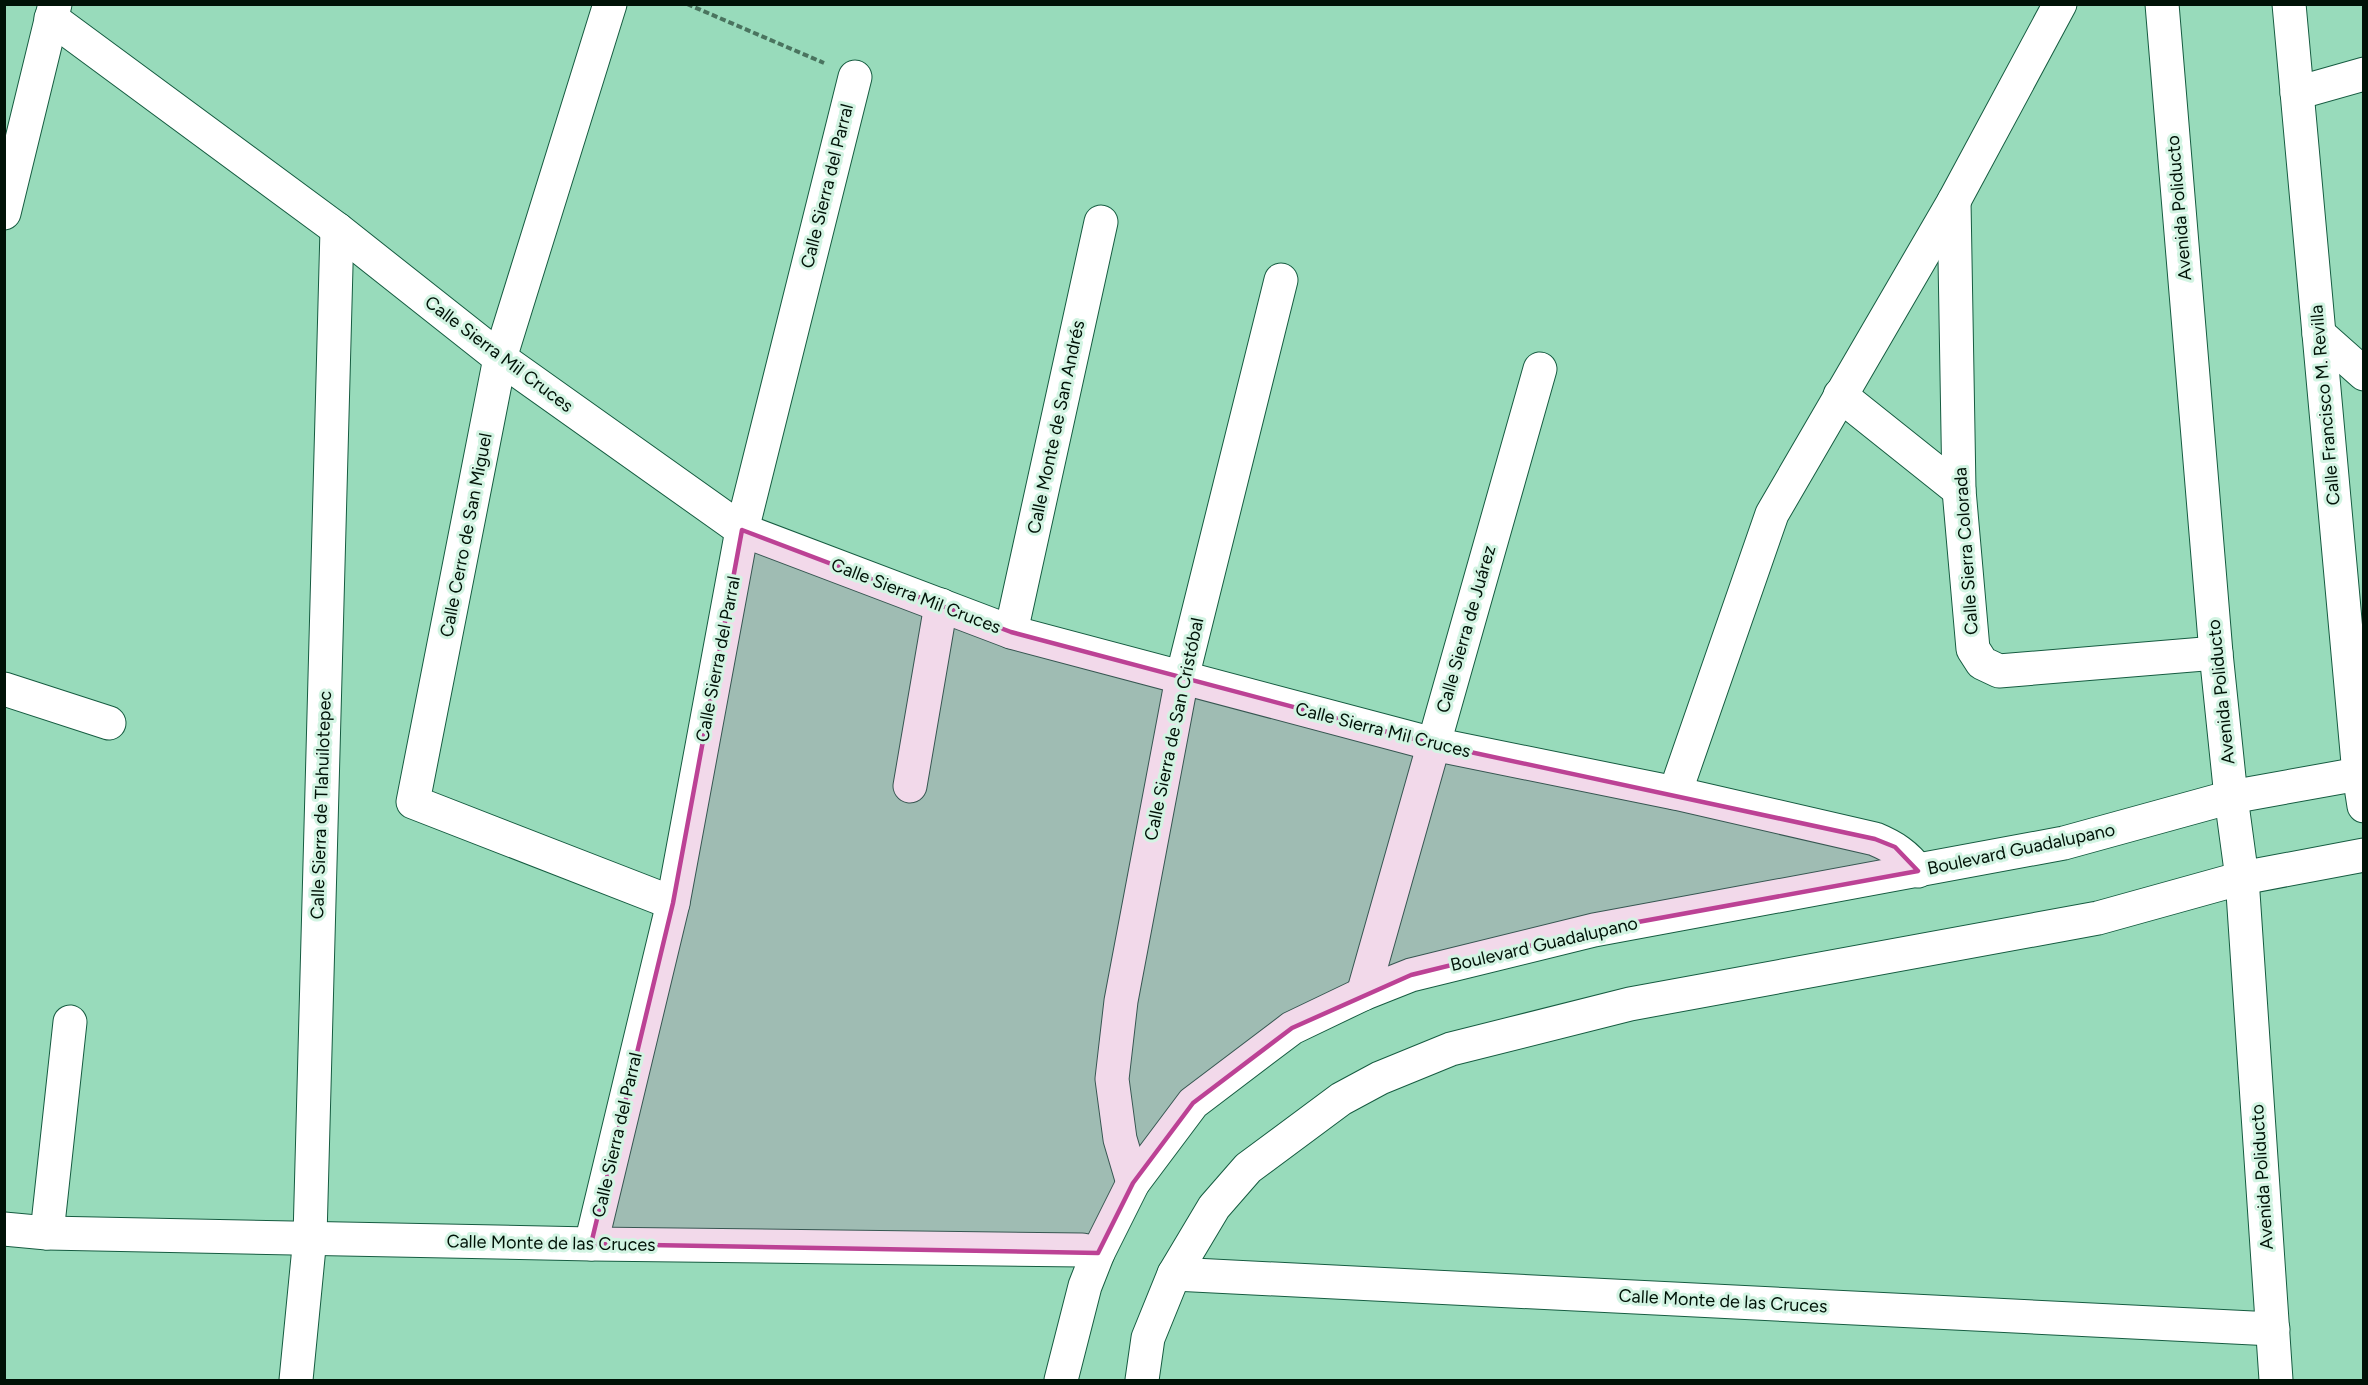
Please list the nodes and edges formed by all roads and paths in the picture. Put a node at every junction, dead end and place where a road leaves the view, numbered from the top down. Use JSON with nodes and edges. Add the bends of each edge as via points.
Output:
{"nodes":[{"id":1,"x":610,"y":4,"type":"edge"},
{"id":2,"x":687,"y":4,"type":"edge"},
{"id":3,"x":2060,"y":4,"type":"edge"},
{"id":4,"x":2162,"y":4,"type":"edge"},
{"id":5,"x":2289,"y":4,"type":"edge"},
{"id":6,"x":53,"y":11,"type":"edge"},
{"id":7,"x":2364,"y":74,"type":"edge"},
{"id":8,"x":855,"y":77,"type":"joint"},
{"id":9,"x":2297,"y":93,"type":"junction"},
{"id":10,"x":1954,"y":201,"type":"junction"},
{"id":11,"x":4,"y":213,"type":"edge"},
{"id":12,"x":1101,"y":222,"type":"dead end"},
{"id":13,"x":337,"y":229,"type":"junction"},
{"id":14,"x":1281,"y":280,"type":"dead end"},
{"id":15,"x":2319,"y":334,"type":"junction"},
{"id":16,"x":500,"y":358,"type":"junction"},
{"id":17,"x":1540,"y":369,"type":"dead end"},
{"id":18,"x":2364,"y":374,"type":"edge"},
{"id":19,"x":1840,"y":395,"type":"junction"},
{"id":20,"x":1959,"y":490,"type":"junction"},
{"id":21,"x":742,"y":530,"type":"junction"},
{"id":22,"x":941,"y":605,"type":"junction"},
{"id":23,"x":1011,"y":632,"type":"junction"},
{"id":24,"x":2216,"y":653,"type":"junction"},
{"id":25,"x":1182,"y":678,"type":"junction"},
{"id":26,"x":4,"y":689,"type":"edge"},
{"id":27,"x":109,"y":723,"type":"dead end"},
{"id":28,"x":1433,"y":744,"type":"junction"},
{"id":29,"x":2361,"y":773,"type":"edge"},
{"id":30,"x":910,"y":786,"type":"dead end"},
{"id":31,"x":1675,"y":794,"type":"junction"},
{"id":32,"x":2231,"y":797,"type":"junction"},
{"id":33,"x":2364,"y":806,"type":"edge"},
{"id":34,"x":2364,"y":855,"type":"edge"},
{"id":35,"x":1918,"y":871,"type":"junction"},
{"id":36,"x":2242,"y":878,"type":"junction"},
{"id":37,"x":673,"y":903,"type":"junction"},
{"id":38,"x":1363,"y":994,"type":"junction"},
{"id":39,"x":70,"y":1022,"type":"dead end"},
{"id":40,"x":1133,"y":1183,"type":"junction"},
{"id":41,"x":4,"y":1230,"type":"edge"},
{"id":42,"x":47,"y":1233,"type":"junction"},
{"id":43,"x":310,"y":1237,"type":"junction"},
{"id":44,"x":591,"y":1244,"type":"junction"},
{"id":45,"x":1098,"y":1253,"type":"junction"},
{"id":46,"x":1174,"y":1274,"type":"junction"},
{"id":47,"x":2273,"y":1329,"type":"junction"},
{"id":48,"x":296,"y":1380,"type":"edge"},
{"id":49,"x":1061,"y":1380,"type":"edge"},
{"id":50,"x":1142,"y":1380,"type":"edge"},
{"id":51,"x":2276,"y":1380,"type":"edge"}],
"edges":[{"from":1,"to":16,"type":"street","name":"Calle Cerro de San Miguel"},
{"from":2,"to":8,"type":"path"},
{"from":3,"to":10,"type":"street","name":"Calle Sierra Colorada"},
{"from":4,"to":24,"type":"street","name":"Avenida Poliducto"},
{"from":5,"to":9,"type":"street","name":"Calle Francisco M. Revilla"},
{"from":6,"to":11,"type":"street"},
{"from":6,"to":13,"type":"street","name":"Calle Sierra Mil Cruces"},
{"from":7,"to":9,"type":"street"},
{"from":8,"to":21,"type":"street","name":"Calle Sierra del Parral"},
{"from":9,"to":15,"type":"street","name":"Calle Francisco M. Revilla"},
{"from":10,"to":19,"type":"street","name":"Calle Sierra Colorada"},
{"from":10,"to":20,"type":"street","name":"Calle Sierra Colorada"},
{"from":12,"to":23,"type":"street","name":"Calle Monte de San Andrés"},
{"from":13,"to":16,"type":"street","name":"Calle Sierra Mil Cruces"},
{"from":13,"to":43,"type":"street","name":"Calle Sierra de Tlahuilotepec"},
{"from":14,"to":25,"type":"street","name":"Calle Sierra de San Cristóbal"},
{"from":15,"to":18,"type":"street"},
{"from":15,"to":29,"type":"street","name":"Calle Francisco M. Revilla"},
{"from":16,"to":21,"type":"street","name":"Calle Sierra Mil Cruces"},
{"from":16,"to":37,"type":"street","name":"Calle Cerro de San Miguel","via":[[413,802]]},
{"from":17,"to":28,"type":"street","name":"Calle Sierra de Juárez"},
{"from":19,"to":20,"type":"street"},
{"from":19,"to":31,"type":"street","name":"Calle Sierra Colorada","via":[[1772,514]]},
{"from":20,"to":24,"type":"street","name":"Calle Sierra Colorada","via":[[1973,649],[1982,663],[1999,671]]},
{"from":21,"to":22,"type":"street","name":"Calle Sierra Mil Cruces"},
{"from":21,"to":37,"type":"street","name":"Calle Sierra del Parral"},
{"from":22,"to":23,"type":"street","name":"Calle Sierra Mil Cruces"},
{"from":22,"to":30,"type":"street"},
{"from":23,"to":25,"type":"street","name":"Calle Sierra Mil Cruces"},
{"from":24,"to":32,"type":"street","name":"Avenida Poliducto"},
{"from":25,"to":28,"type":"street","name":"Calle Sierra Mil Cruces"},
{"from":25,"to":40,"type":"street","name":"Calle Sierra de San Cristóbal","via":[[1120,1001],[1113,1068],[1120,1138]]},
{"from":26,"to":27,"type":"street"},
{"from":28,"to":31,"type":"street","name":"Calle Sierra Mil Cruces"},
{"from":28,"to":38,"type":"street","name":"Calle Sierra de Juárez"},
{"from":29,"to":32,"type":"street","name":"Boulevard Guadalupano"},
{"from":29,"to":33,"type":"street","name":"Calle Francisco M. Revilla"},
{"from":31,"to":35,"type":"street","name":"Calle Sierra Mil Cruces","via":[[1875,839],[1895,848]]},
{"from":32,"to":35,"type":"street","name":"Boulevard Guadalupano","via":[[2064,843]]},
{"from":32,"to":36,"type":"street","name":"Avenida Poliducto"},
{"from":34,"to":36,"type":"street"},
{"from":35,"to":38,"type":"street","name":"Boulevard Guadalupano","via":[[1594,930],[1411,975]]},
{"from":36,"to":46,"type":"street","via":[[2098,918],[1630,1004],[1451,1048],[1341,1099],[1248,1168],[1214,1207]]},
{"from":36,"to":47,"type":"street","name":"Avenida Poliducto"},
{"from":37,"to":44,"type":"street","name":"Calle Sierra del Parral"},
{"from":38,"to":40,"type":"street","name":"Boulevard Guadalupano","via":[[1292,1028],[1193,1102]]},
{"from":39,"to":42,"type":"street"},
{"from":40,"to":45,"type":"street","name":"Boulevard Guadalupano"},
{"from":41,"to":42,"type":"street","name":"Calle Monte de las Cruces"},
{"from":42,"to":43,"type":"street","name":"Calle Monte de las Cruces"},
{"from":43,"to":44,"type":"street","name":"Calle Monte de las Cruces"},
{"from":43,"to":48,"type":"street","name":"Calle Sierra de Tlahuilotepec"},
{"from":44,"to":45,"type":"street","name":"Calle Monte de las Cruces"},
{"from":45,"to":49,"type":"street","name":"Boulevard Guadalupano","via":[[1085,1286]]},
{"from":46,"to":47,"type":"street","name":"Calle Monte de las Cruces"},
{"from":46,"to":50,"type":"street","via":[[1148,1338]]},
{"from":47,"to":51,"type":"street","name":"Avenida Poliducto"}]}
